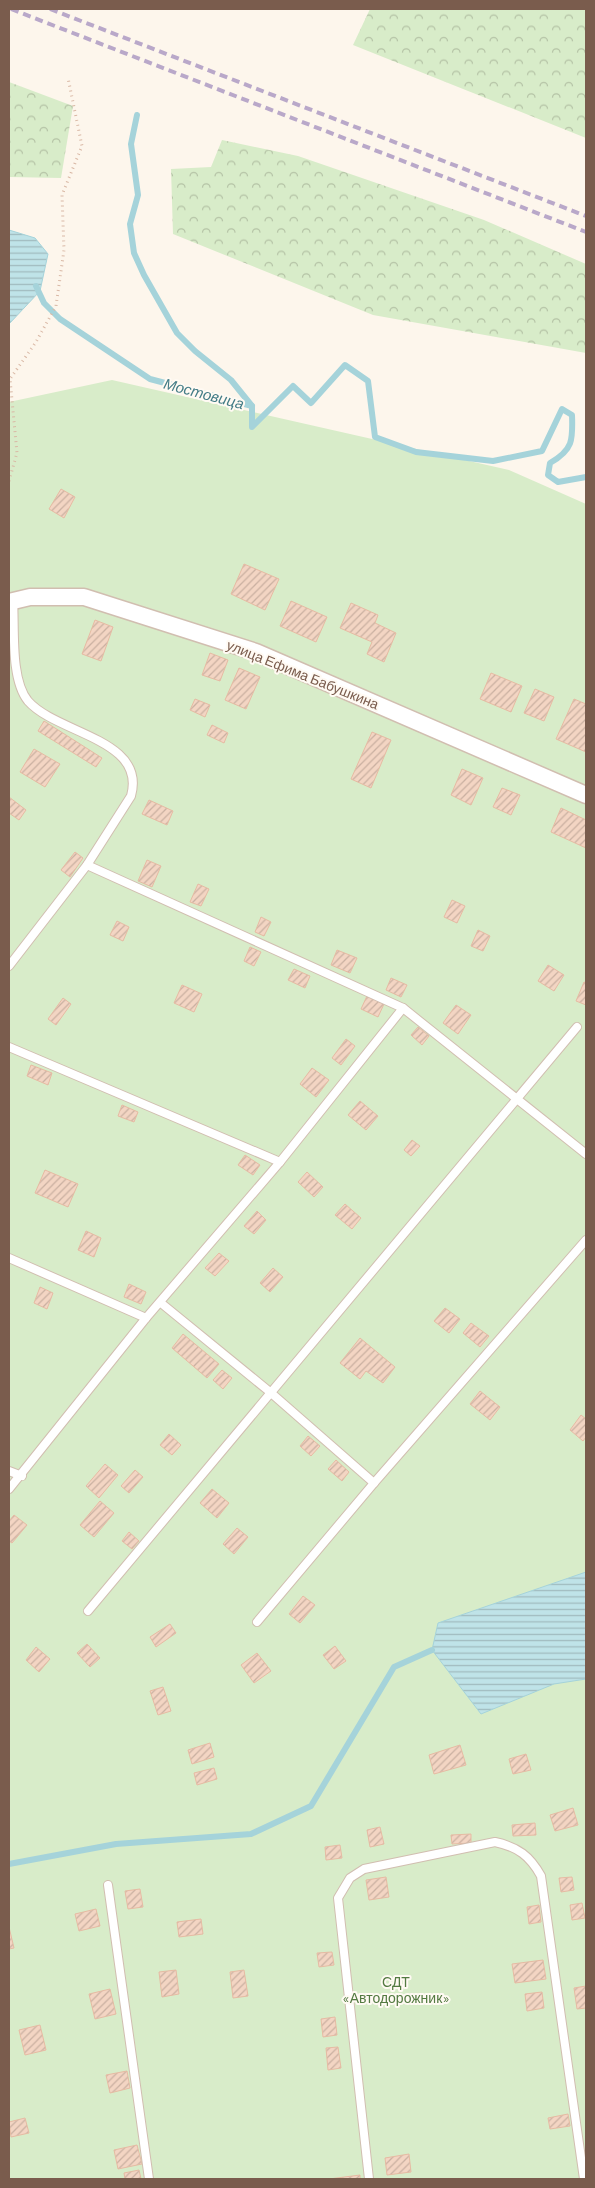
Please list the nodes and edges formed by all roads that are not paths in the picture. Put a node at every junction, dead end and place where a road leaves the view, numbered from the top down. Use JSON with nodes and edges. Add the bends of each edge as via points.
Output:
{"nodes":[{"id":1,"x":11,"y":601,"type":"edge"},
{"id":2,"x":586,"y":795,"type":"edge"},
{"id":3,"x":87,"y":865,"type":"junction"},
{"id":4,"x":9,"y":966,"type":"edge"},
{"id":5,"x":404,"y":1008,"type":"junction"},
{"id":6,"x":577,"y":1027,"type":"dead end"},
{"id":7,"x":9,"y":1047,"type":"edge"},
{"id":8,"x":517,"y":1097,"type":"junction"},
{"id":9,"x":586,"y":1154,"type":"edge"},
{"id":10,"x":280,"y":1162,"type":"junction"},
{"id":11,"x":586,"y":1240,"type":"edge"},
{"id":12,"x":9,"y":1258,"type":"edge"},
{"id":13,"x":161,"y":1304,"type":"junction"},
{"id":14,"x":146,"y":1318,"type":"junction"},
{"id":15,"x":270,"y":1392,"type":"junction"},
{"id":16,"x":9,"y":1471,"type":"edge"},
{"id":17,"x":22,"y":1476,"type":"junction"},
{"id":18,"x":374,"y":1483,"type":"junction"},
{"id":19,"x":9,"y":1489,"type":"edge"},
{"id":20,"x":88,"y":1611,"type":"dead end"},
{"id":21,"x":257,"y":1622,"type":"dead end"},
{"id":22,"x":108,"y":1885,"type":"dead end"},
{"id":23,"x":149,"y":2179,"type":"edge"},
{"id":24,"x":369,"y":2179,"type":"edge"},
{"id":25,"x":584,"y":2179,"type":"edge"}],
"edges":[{"from":1,"to":2,"type":"street","name":"улица Ефима Бабушкина","via":[[30,597],[84,597],[256,652]]},
{"from":1,"to":3,"type":"lane","via":[[17,677],[28,701],[41,712],[116,751],[128,762],[133,773],[131,796]]},
{"from":3,"to":4,"type":"lane"},
{"from":3,"to":5,"type":"lane"},
{"from":5,"to":8,"type":"lane"},
{"from":5,"to":10,"type":"lane"},
{"from":6,"to":8,"type":"lane"},
{"from":7,"to":10,"type":"lane"},
{"from":8,"to":9,"type":"lane"},
{"from":8,"to":15,"type":"lane"},
{"from":10,"to":13,"type":"lane"},
{"from":11,"to":18,"type":"lane"},
{"from":12,"to":14,"type":"lane"},
{"from":13,"to":14,"type":"lane"},
{"from":13,"to":15,"type":"lane"},
{"from":14,"to":17,"type":"lane"},
{"from":15,"to":18,"type":"lane"},
{"from":15,"to":20,"type":"lane"},
{"from":16,"to":17,"type":"lane"},
{"from":17,"to":19,"type":"lane"},
{"from":18,"to":21,"type":"lane"},
{"from":22,"to":23,"type":"lane"},
{"from":24,"to":25,"type":"lane","via":[[338,1898],[350,1878],[364,1869],[495,1842],[522,1851],[541,1876]]}]}
